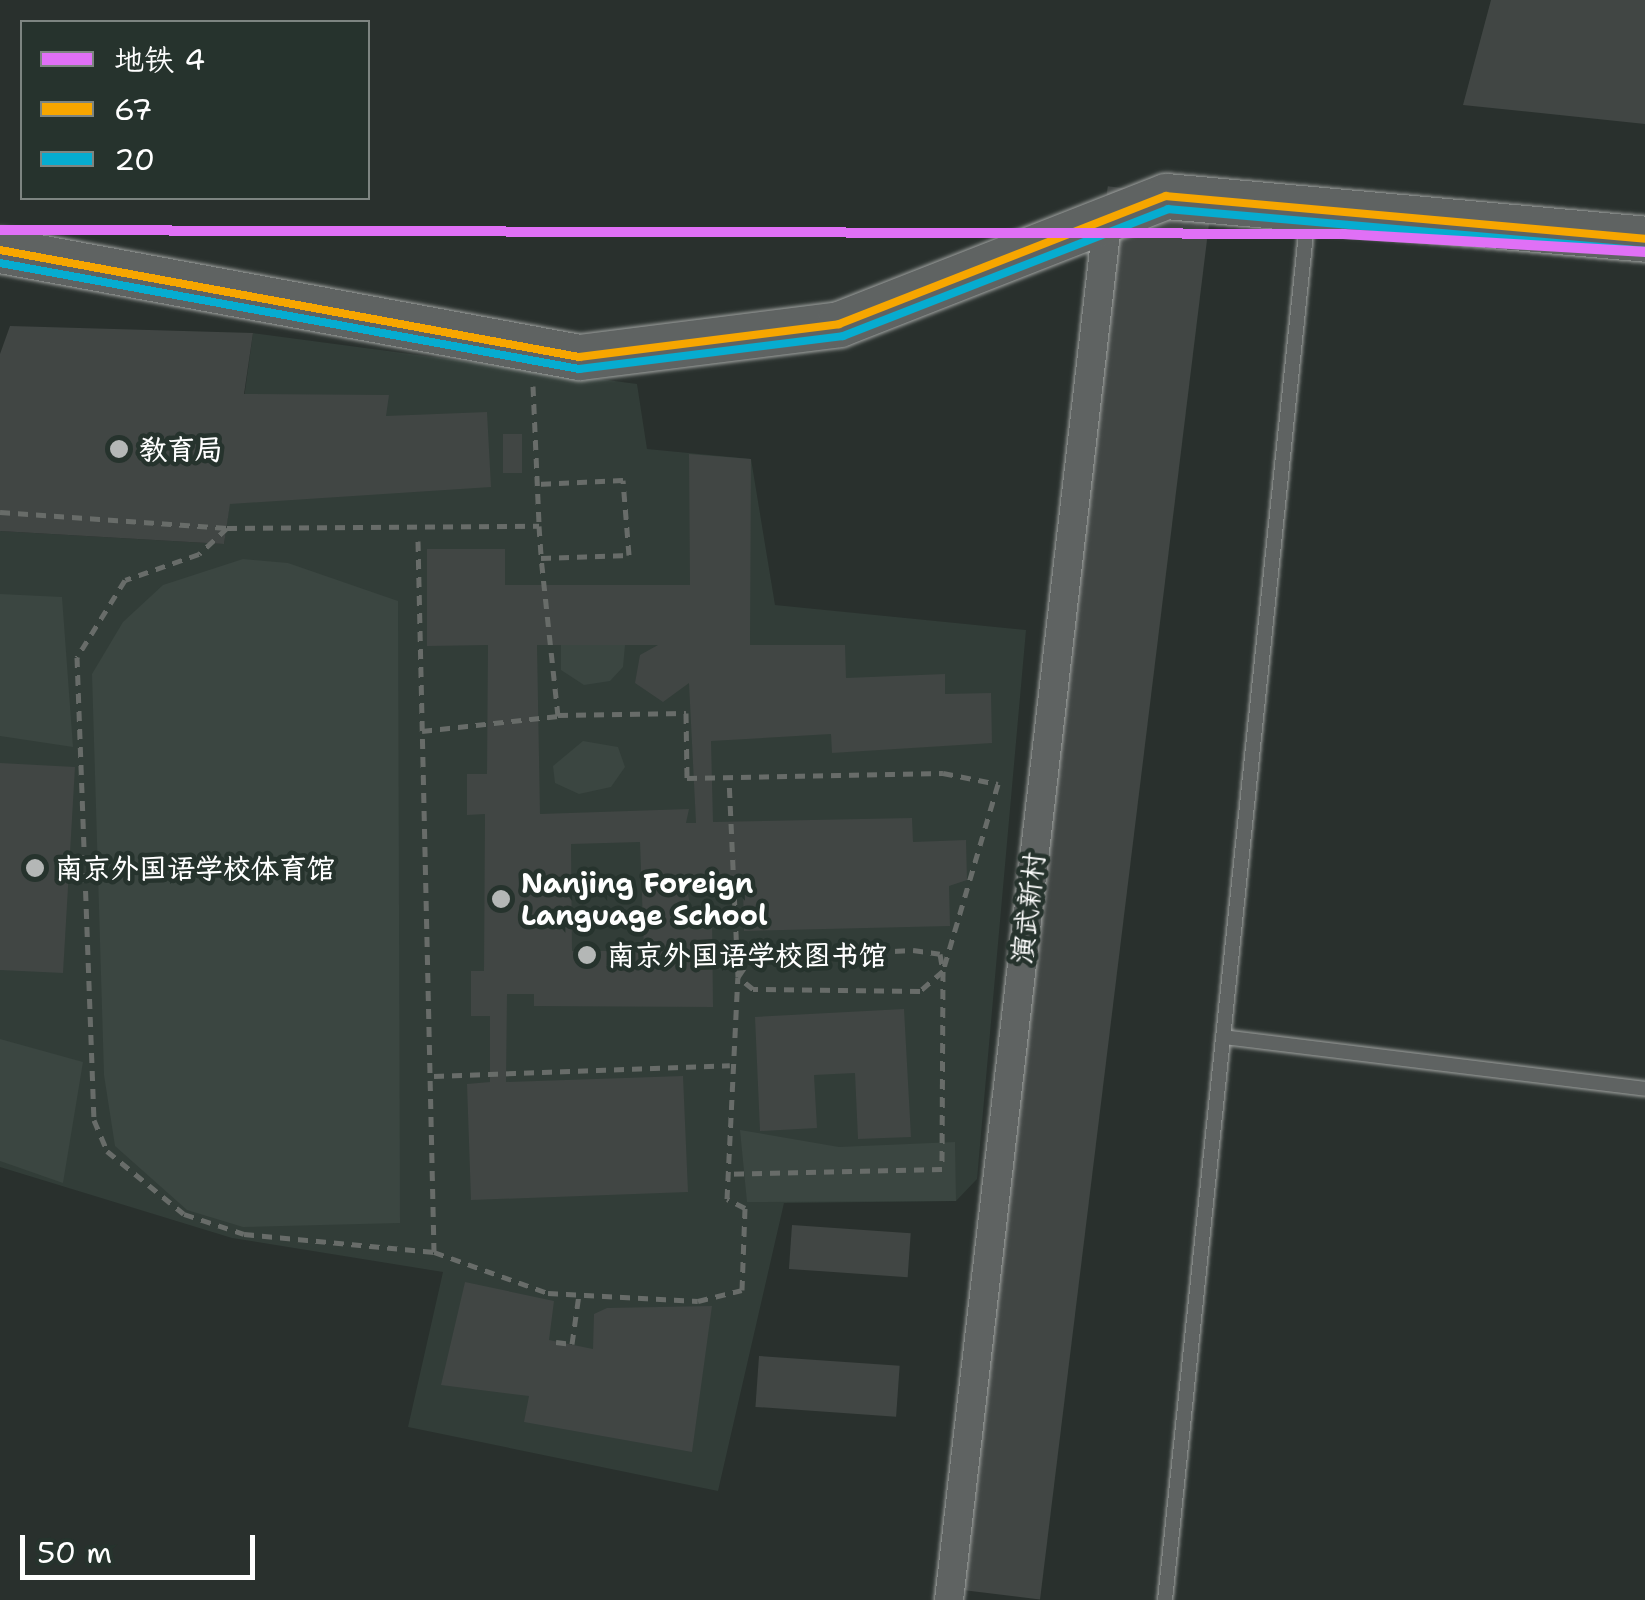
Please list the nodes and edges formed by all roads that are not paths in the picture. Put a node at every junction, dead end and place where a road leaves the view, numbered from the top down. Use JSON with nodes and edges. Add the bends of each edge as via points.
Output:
{"nodes":[{"id":1,"x":1309,"y":206,"type":"junction"},
{"id":2,"x":1108,"y":215,"type":"junction"},
{"id":3,"x":1645,"y":239,"type":"edge"},
{"id":4,"x":0,"y":250,"type":"edge"},
{"id":5,"x":1223,"y":1037,"type":"junction"},
{"id":6,"x":1645,"y":1090,"type":"edge"},
{"id":7,"x":949,"y":1600,"type":"edge"},
{"id":8,"x":1165,"y":1600,"type":"edge"}],
"edges":[{"from":1,"to":2,"type":"main road","via":[[1166,196]]},
{"from":1,"to":3,"type":"main road"},
{"from":1,"to":5,"type":"lane"},
{"from":2,"to":4,"type":"main road","via":[[839,324],[580,356]]},
{"from":2,"to":7,"type":"street","name":"演武新村"},
{"from":5,"to":6,"type":"lane"},
{"from":5,"to":8,"type":"lane"}]}
